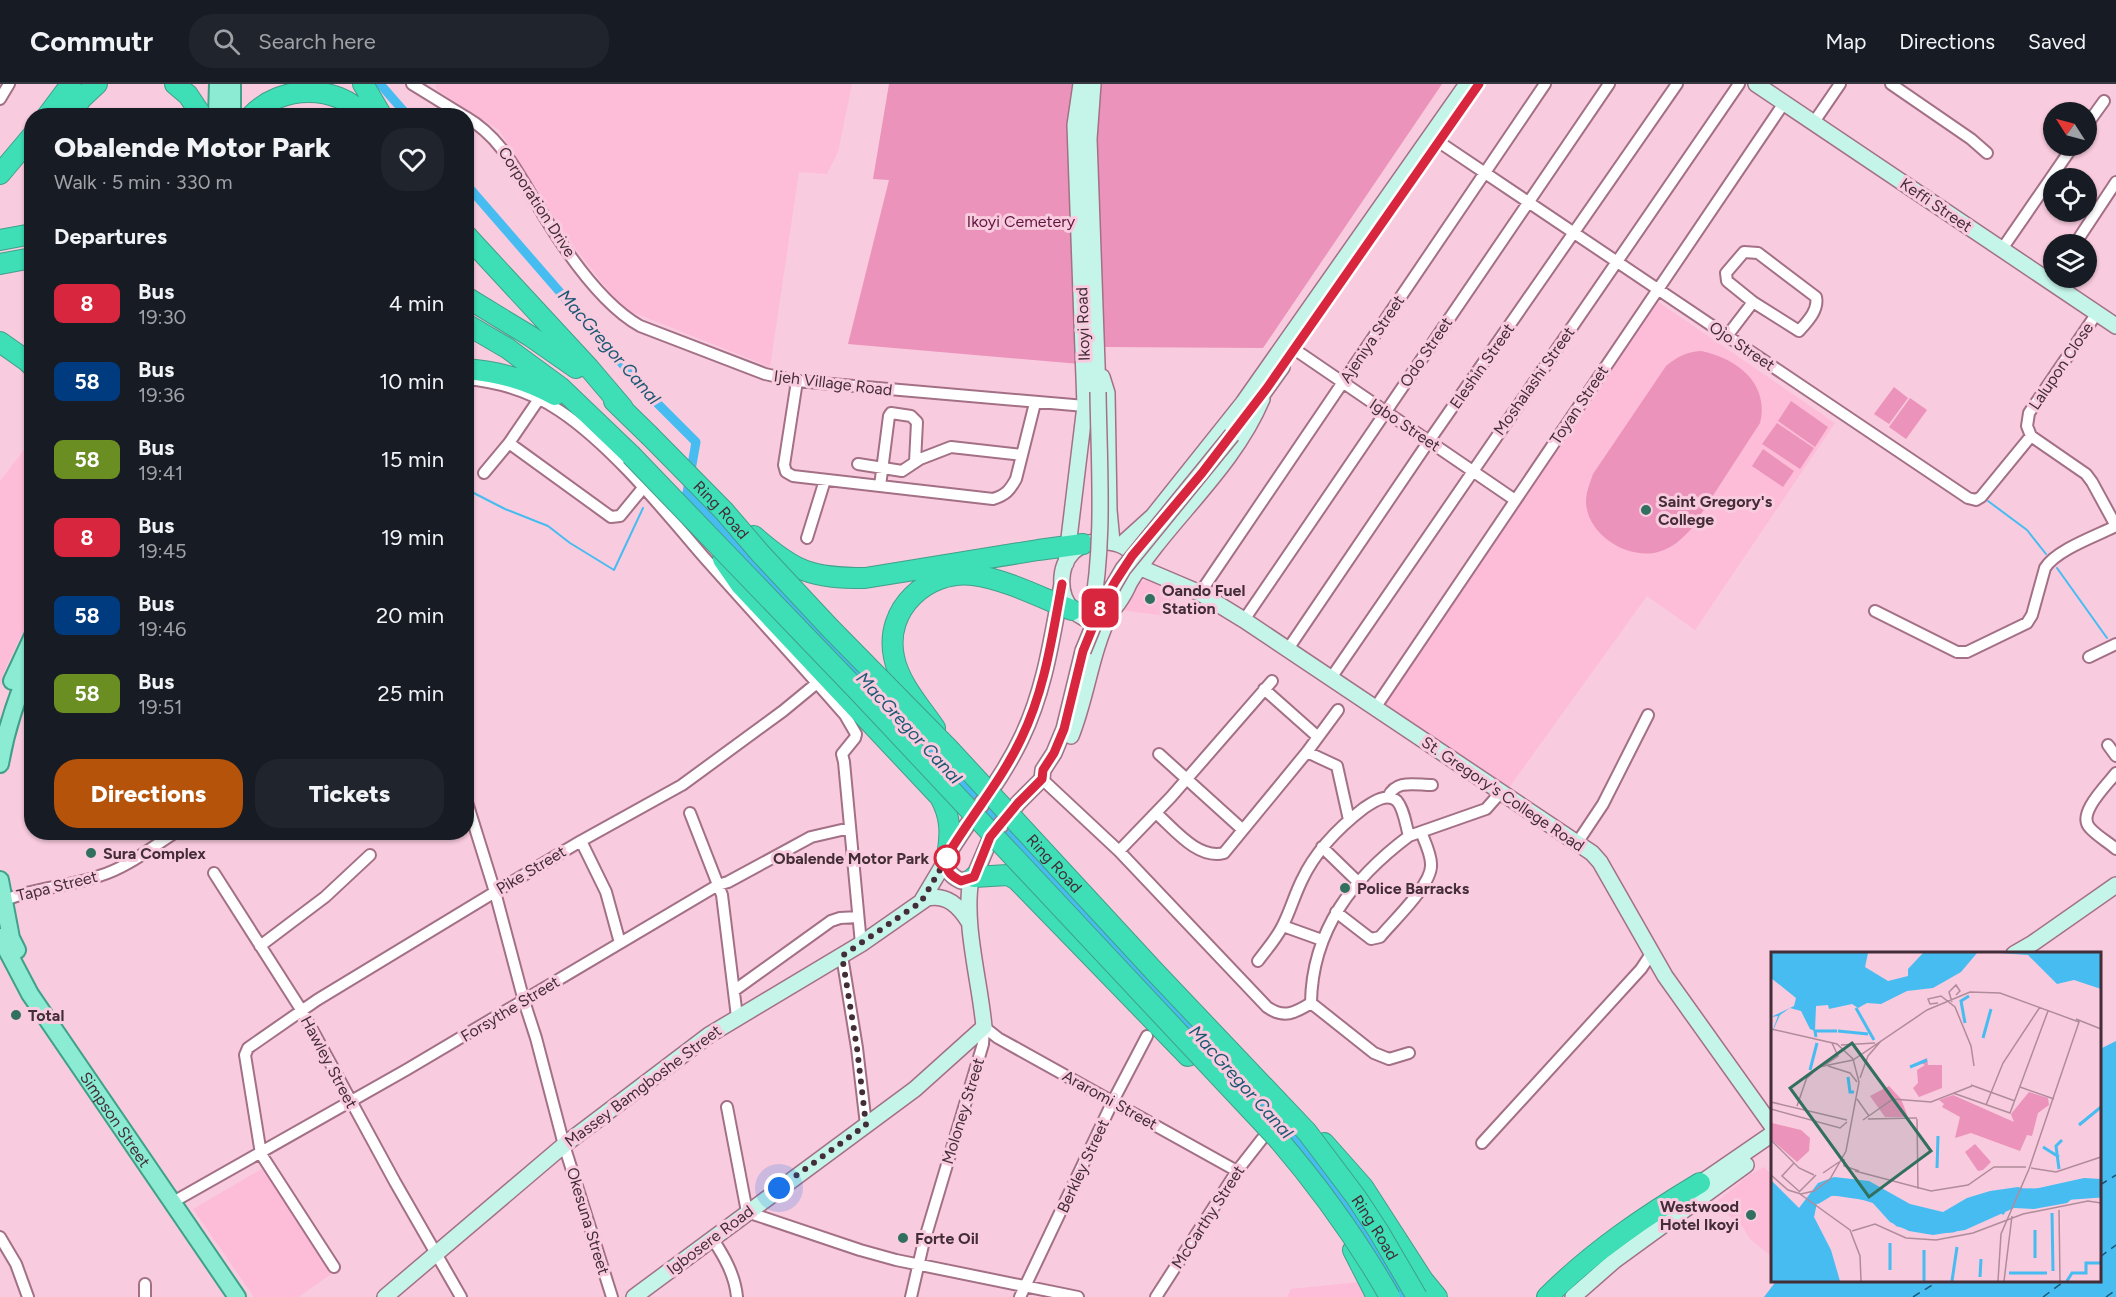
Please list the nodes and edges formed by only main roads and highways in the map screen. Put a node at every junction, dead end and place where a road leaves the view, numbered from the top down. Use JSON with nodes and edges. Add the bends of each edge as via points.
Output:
{"nodes":[{"id":1,"x":71,"y":84,"type":"edge"},
{"id":2,"x":97,"y":84,"type":"edge"},
{"id":3,"x":175,"y":84,"type":"edge"},
{"id":4,"x":218,"y":84,"type":"edge"},
{"id":5,"x":232,"y":84,"type":"edge"},
{"id":6,"x":363,"y":84,"type":"edge"},
{"id":7,"x":1081,"y":84,"type":"edge"},
{"id":8,"x":1093,"y":84,"type":"edge"},
{"id":9,"x":1467,"y":84,"type":"edge"},
{"id":10,"x":1479,"y":84,"type":"edge"},
{"id":11,"x":1756,"y":84,"type":"edge"},
{"id":12,"x":53,"y":108,"type":"edge"},
{"id":13,"x":75,"y":108,"type":"edge"},
{"id":14,"x":197,"y":108,"type":"edge"},
{"id":15,"x":217,"y":108,"type":"edge"},
{"id":16,"x":232,"y":108,"type":"edge"},
{"id":17,"x":258,"y":108,"type":"edge"},
{"id":18,"x":357,"y":108,"type":"edge"},
{"id":19,"x":377,"y":108,"type":"edge"},
{"id":20,"x":24,"y":146,"type":"edge"},
{"id":21,"x":0,"y":174,"type":"edge"},
{"id":22,"x":24,"y":236,"type":"edge"},
{"id":23,"x":0,"y":240,"type":"edge"},
{"id":24,"x":474,"y":244,"type":"edge"},
{"id":25,"x":24,"y":260,"type":"edge"},
{"id":26,"x":0,"y":264,"type":"edge"},
{"id":27,"x":2043,"y":272,"type":"edge"},
{"id":28,"x":2065,"y":288,"type":"edge"},
{"id":29,"x":474,"y":302,"type":"edge"},
{"id":30,"x":2116,"y":326,"type":"edge"},
{"id":31,"x":474,"y":329,"type":"edge"},
{"id":32,"x":0,"y":342,"type":"edge"},
{"id":33,"x":24,"y":358,"type":"edge"},
{"id":34,"x":1097,"y":360,"type":"junction"},
{"id":35,"x":474,"y":370,"type":"edge"},
{"id":36,"x":1267,"y":388,"type":"junction"},
{"id":37,"x":623,"y":408,"type":"junction"},
{"id":38,"x":595,"y":422,"type":"junction"},
{"id":39,"x":724,"y":511,"type":"junction"},
{"id":40,"x":705,"y":531,"type":"junction"},
{"id":41,"x":1116,"y":543,"type":"junction"},
{"id":42,"x":1072,"y":551,"type":"junction"},
{"id":43,"x":1137,"y":566,"type":"junction"},
{"id":44,"x":1065,"y":607,"type":"junction"},
{"id":45,"x":1110,"y":614,"type":"junction"},
{"id":46,"x":1083,"y":651,"type":"junction"},
{"id":47,"x":24,"y":653,"type":"edge"},
{"id":48,"x":24,"y":681,"type":"edge"},
{"id":49,"x":0,"y":716,"type":"edge"},
{"id":50,"x":949,"y":749,"type":"junction"},
{"id":51,"x":0,"y":764,"type":"edge"},
{"id":52,"x":1042,"y":779,"type":"junction"},
{"id":53,"x":947,"y":858,"type":"junction"},
{"id":54,"x":972,"y":878,"type":"junction"},
{"id":55,"x":0,"y":880,"type":"edge"},
{"id":56,"x":2116,"y":885,"type":"edge"},
{"id":57,"x":2116,"y":896,"type":"edge"},
{"id":58,"x":1,"y":902,"type":"edge"},
{"id":59,"x":921,"y":902,"type":"junction"},
{"id":60,"x":969,"y":921,"type":"junction"},
{"id":61,"x":0,"y":937,"type":"edge"},
{"id":62,"x":2017,"y":952,"type":"edge"},
{"id":63,"x":2035,"y":952,"type":"edge"},
{"id":64,"x":39,"y":1006,"type":"junction"},
{"id":65,"x":984,"y":1027,"type":"joint"},
{"id":66,"x":1228,"y":1087,"type":"junction"},
{"id":67,"x":1771,"y":1123,"type":"edge"},
{"id":68,"x":1307,"y":1132,"type":"junction"},
{"id":69,"x":1771,"y":1135,"type":"edge"},
{"id":70,"x":1771,"y":1146,"type":"edge"},
{"id":71,"x":1700,"y":1183,"type":"junction"},
{"id":72,"x":1339,"y":1218,"type":"junction"},
{"id":73,"x":237,"y":1297,"type":"edge"},
{"id":74,"x":385,"y":1297,"type":"edge"},
{"id":75,"x":634,"y":1297,"type":"edge"},
{"id":76,"x":1377,"y":1297,"type":"edge"},
{"id":77,"x":1390,"y":1297,"type":"edge"},
{"id":78,"x":1417,"y":1297,"type":"edge"},
{"id":79,"x":1437,"y":1297,"type":"edge"},
{"id":80,"x":1547,"y":1297,"type":"edge"},
{"id":81,"x":1559,"y":1297,"type":"edge"},
{"id":82,"x":1573,"y":1297,"type":"edge"}],
"edges":[{"from":1,"to":12,"type":"highway"},
{"from":2,"to":13,"type":"highway"},
{"from":3,"to":14,"type":"highway"},
{"from":4,"to":15,"type":"main road"},
{"from":5,"to":16,"type":"main road"},
{"from":6,"to":19,"type":"highway"},
{"from":7,"to":42,"type":"main road","name":"Ikoyi Road","via":[[1075,125],[1085,406]]},
{"from":8,"to":34,"type":"main road","name":"Ikoyi Road","via":[[1089,139]]},
{"from":9,"to":41,"type":"main road","via":[[1244,403],[1153,516]]},
{"from":10,"to":36,"type":"main road"},
{"from":11,"to":27,"type":"main road","name":"Keffi Street"},
{"from":17,"to":18,"type":"highway","via":[[276,94],[305,86],[333,91]]},
{"from":20,"to":21,"type":"highway"},
{"from":22,"to":23,"type":"highway"},
{"from":24,"to":37,"type":"highway"},
{"from":25,"to":26,"type":"highway"},
{"from":28,"to":30,"type":"main road","name":"Keffi Street"},
{"from":29,"to":37,"type":"highway","name":"Ring Road","via":[[566,360]]},
{"from":31,"to":38,"type":"highway","name":"Ring Road","via":[[537,369]]},
{"from":32,"to":33,"type":"highway"},
{"from":34,"to":41,"type":"main road","via":[[1107,393],[1109,510]]},
{"from":34,"to":46,"type":"main road","name":"Ikoyi Road","bridge":true,"via":[[1100,542]]},
{"from":35,"to":38,"type":"highway","via":[[537,385]]},
{"from":36,"to":43,"type":"main road","via":[[1253,421],[1232,452]]},
{"from":36,"to":46,"type":"main road","bridge":true,"via":[[1124,569],[1101,607]]},
{"from":37,"to":39,"type":"highway","name":"Ring Road","bridge":true},
{"from":38,"to":40,"type":"highway","name":"Ring Road","bridge":true},
{"from":39,"to":42,"type":"highway","bridge":true,"via":[[786,563],[808,573],[845,578]]},
{"from":39,"to":50,"type":"highway","name":"Ring Road","bridge":true},
{"from":40,"to":53,"type":"highway","bridge":true,"via":[[741,585],[932,786],[947,808],[951,827]]},
{"from":40,"to":66,"type":"highway","name":"Ring Road","bridge":true},
{"from":41,"to":42,"type":"main road","via":[[1098,541]]},
{"from":41,"to":43,"type":"main road","via":[[1129,551]]},
{"from":42,"to":44,"type":"main road","via":[[1062,584]]},
{"from":43,"to":45,"type":"main road"},
{"from":43,"to":67,"type":"main road","name":"St. Gregory's College Road","via":[[1200,593],[1244,620],[1600,862],[1651,954]]},
{"from":44,"to":45,"type":"main road","via":[[1088,620],[1104,619]]},
{"from":44,"to":50,"type":"highway","bridge":true,"via":[[974,576],[939,578],[910,597],[896,619],[892,643],[898,670]]},
{"from":44,"to":53,"type":"main road","bridge":true,"via":[[1021,739]]},
{"from":45,"to":52,"type":"main road","name":"Moloney Street","via":[[1065,752],[1049,776]]},
{"from":46,"to":52,"type":"main road","via":[[1064,729]]},
{"from":47,"to":49,"type":"main road"},
{"from":48,"to":51,"type":"main road"},
{"from":50,"to":68,"type":"highway","name":"Ring Road","bridge":true},
{"from":52,"to":54,"type":"main road","name":"Moloney Street","bridge":true,"via":[[990,837]]},
{"from":53,"to":54,"type":"main road","via":[[946,866],[952,876],[961,881]]},
{"from":53,"to":59,"type":"main road"},
{"from":54,"to":60,"type":"main road","name":"Moloney Street"},
{"from":54,"to":66,"type":"highway","bridge":true,"via":[[1012,876],[1184,1053]]},
{"from":55,"to":58,"type":"main road"},
{"from":56,"to":62,"type":"main road"},
{"from":57,"to":63,"type":"main road"},
{"from":58,"to":64,"type":"main road"},
{"from":59,"to":60,"type":"main road","via":[[937,896],[958,906]]},
{"from":59,"to":74,"type":"main road","name":"Massey Bamgboshe Street","via":[[842,956],[709,1035],[564,1144]]},
{"from":60,"to":65,"type":"main road","name":"Moloney Street"},
{"from":61,"to":64,"type":"main road","name":"Simpson Street"},
{"from":64,"to":73,"type":"main road","name":"Simpson Street"},
{"from":65,"to":75,"type":"main road","name":"Igbosere Road","via":[[915,1089]]},
{"from":66,"to":72,"type":"highway","name":"Ring Road","bridge":true,"via":[[1313,1180]]},
{"from":68,"to":78,"type":"highway","name":"Ring Road","bridge":true,"via":[[1356,1197]]},
{"from":68,"to":79,"type":"highway","via":[[1324,1143],[1363,1187]]},
{"from":69,"to":71,"type":"main road"},
{"from":70,"to":82,"type":"main road","via":[[1634,1245]]},
{"from":71,"to":80,"type":"highway","via":[[1648,1214],[1575,1270]]},
{"from":71,"to":81,"type":"main road","via":[[1585,1272]]},
{"from":72,"to":76,"type":"highway","bridge":true},
{"from":72,"to":77,"type":"highway","name":"Ring Road","bridge":true}]}
